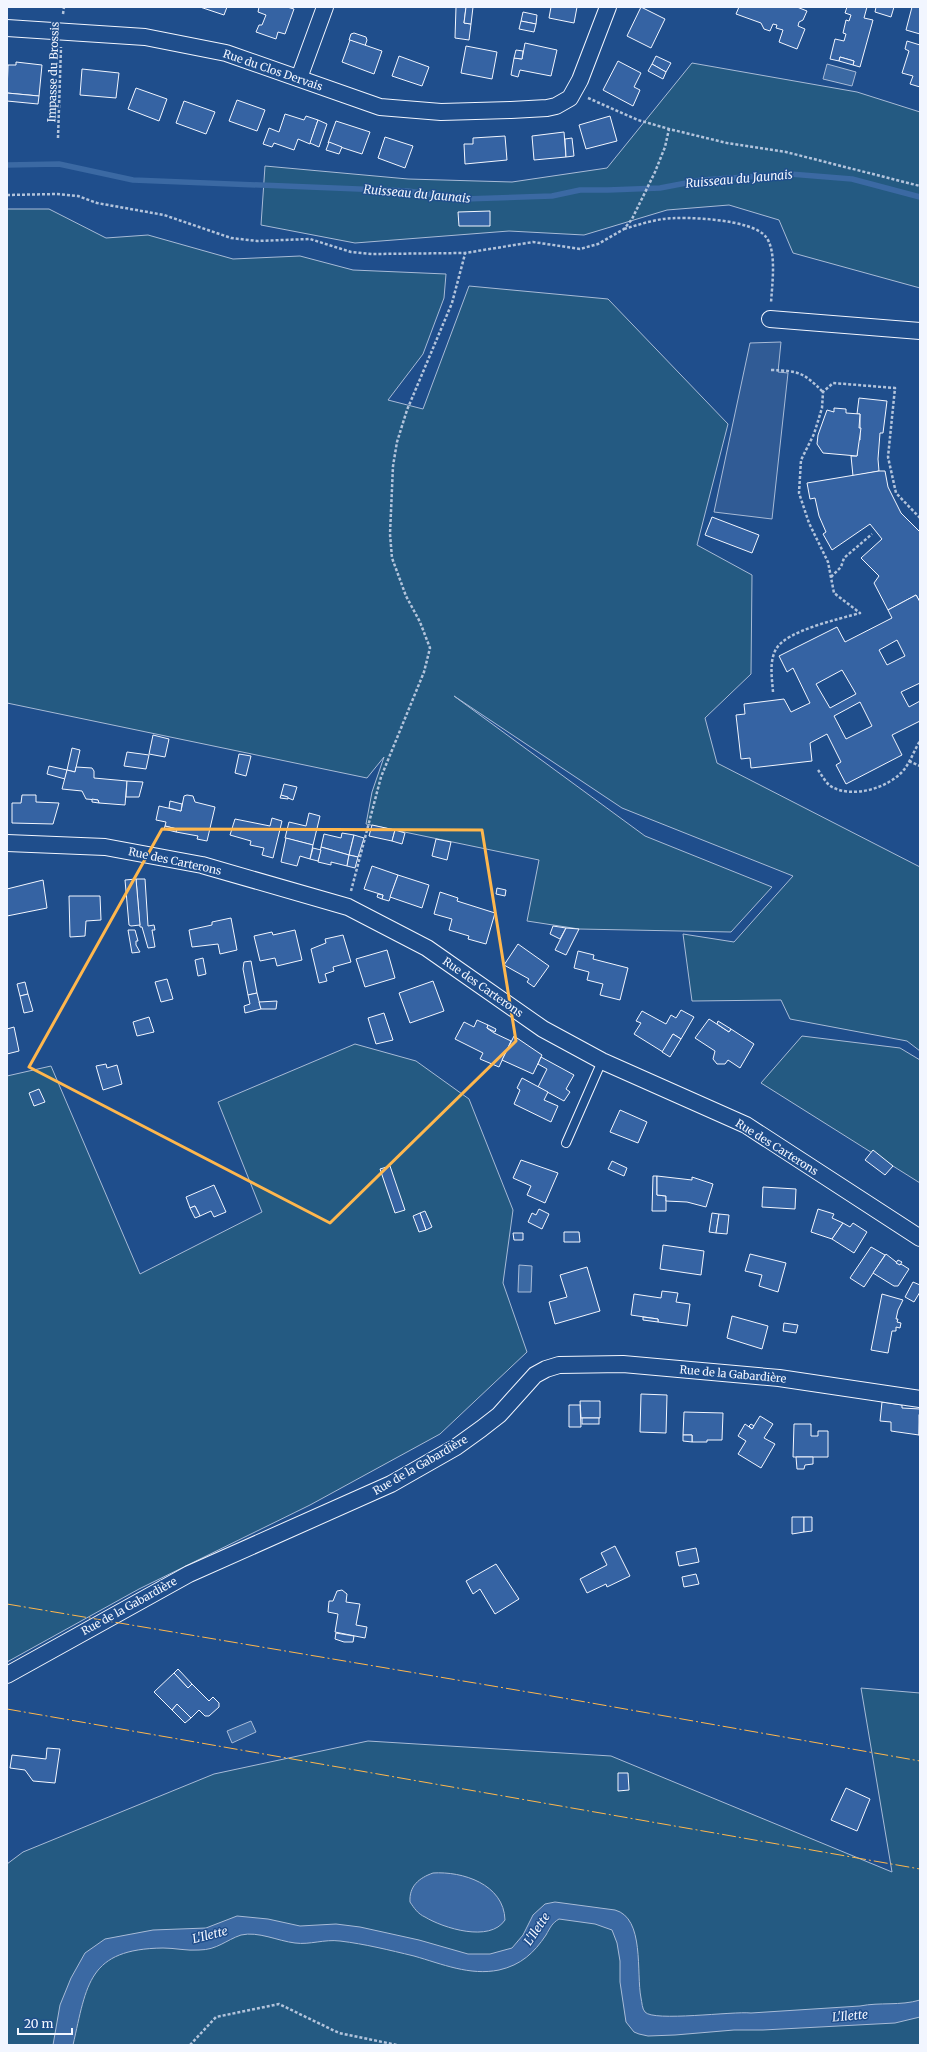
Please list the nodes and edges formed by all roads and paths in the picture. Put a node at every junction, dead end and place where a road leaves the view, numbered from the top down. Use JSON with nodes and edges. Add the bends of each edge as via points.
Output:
{"nodes":[{"id":1,"x":64,"y":7,"type":"edge"},
{"id":2,"x":325,"y":7,"type":"edge"},
{"id":3,"x":608,"y":7,"type":"edge"},
{"id":4,"x":7,"y":28,"type":"edge"},
{"id":5,"x":62,"y":33,"type":"junction"},
{"id":6,"x":298,"y":78,"type":"junction"},
{"id":7,"x":575,"y":91,"type":"junction"},
{"id":8,"x":669,"y":129,"type":"junction"},
{"id":9,"x":58,"y":138,"type":"dead end"},
{"id":10,"x":920,"y":186,"type":"edge"},
{"id":11,"x":7,"y":195,"type":"edge"},
{"id":12,"x":624,"y":229,"type":"junction"},
{"id":13,"x":465,"y":254,"type":"junction"},
{"id":14,"x":770,"y":320,"type":"joint"},
{"id":15,"x":920,"y":331,"type":"edge"},
{"id":16,"x":771,"y":370,"type":"dead end"},
{"id":17,"x":823,"y":392,"type":"junction"},
{"id":18,"x":920,"y":518,"type":"edge"},
{"id":19,"x":872,"y":534,"type":"dead end"},
{"id":20,"x":831,"y":577,"type":"junction"},
{"id":21,"x":773,"y":692,"type":"dead end"},
{"id":22,"x":920,"y":741,"type":"edge"},
{"id":23,"x":909,"y":761,"type":"junction"},
{"id":24,"x":920,"y":766,"type":"edge"},
{"id":25,"x":818,"y":770,"type":"dead end"},
{"id":26,"x":7,"y":843,"type":"edge"},
{"id":27,"x":348,"y":907,"type":"junction"},
{"id":28,"x":602,"y":1061,"type":"junction"},
{"id":29,"x":566,"y":1143,"type":"dead end"},
{"id":30,"x":920,"y":1238,"type":"edge"},
{"id":31,"x":920,"y":1399,"type":"edge"},
{"id":32,"x":7,"y":1675,"type":"edge"},
{"id":33,"x":190,"y":2045,"type":"edge"},
{"id":34,"x":397,"y":2045,"type":"edge"}],
"edges":[{"from":1,"to":5,"type":"path","name":"Impasse du Brossis"},
{"from":2,"to":6,"type":"street"},
{"from":3,"to":7,"type":"street"},
{"from":4,"to":5,"type":"street","name":"Rue du Clos Dervais"},
{"from":5,"to":6,"type":"street","name":"Rue du Clos Dervais","via":[[145,37],[226,53]]},
{"from":5,"to":9,"type":"path","name":"Impasse du Brossis"},
{"from":6,"to":7,"type":"street","name":"Rue du Clos Dervais","via":[[380,107],[441,112],[547,108],[564,103]]},
{"from":7,"to":8,"type":"path","via":[[638,120]]},
{"from":8,"to":10,"type":"path","via":[[727,144],[786,152]]},
{"from":8,"to":12,"type":"path","via":[[655,172]]},
{"from":11,"to":13,"type":"path","via":[[78,196],[164,215],[243,240],[310,239],[351,252],[372,254]]},
{"from":12,"to":13,"type":"path","via":[[598,244],[580,249],[533,242]]},
{"from":12,"to":14,"type":"path","via":[[668,219],[711,220],[754,227],[767,238],[772,255]]},
{"from":13,"to":27,"type":"path","via":[[452,303],[407,410],[393,466],[390,534],[392,558],[430,648],[424,672],[381,777]]},
{"from":14,"to":15,"type":"street"},
{"from":16,"to":17,"type":"path","via":[[795,371],[809,377]]},
{"from":17,"to":18,"type":"path","via":[[833,382],[895,388],[888,457],[896,493]]},
{"from":17,"to":20,"type":"path","via":[[822,408],[814,434],[801,460],[799,493],[809,523],[828,562]]},
{"from":19,"to":20,"type":"path","via":[[844,558],[841,567]]},
{"from":20,"to":21,"type":"path","via":[[834,593],[860,613],[828,621],[785,640],[776,648],[772,659]]},
{"from":22,"to":23,"type":"path"},
{"from":23,"to":24,"type":"path"},
{"from":23,"to":25,"type":"path","via":[[900,774],[891,781],[859,792],[831,787]]},
{"from":26,"to":27,"type":"street","name":"Rue des Carterons","via":[[104,847],[202,865]]},
{"from":27,"to":28,"type":"street","name":"Rue des Carterons","via":[[428,948],[543,1029]]},
{"from":28,"to":29,"type":"lane"},
{"from":28,"to":30,"type":"street","name":"Rue des Carterons","via":[[746,1125]]},
{"from":31,"to":32,"type":"street","name":"Rue de la Gabardière","via":[[779,1378],[623,1364],[559,1365],[535,1375],[499,1415],[456,1447],[391,1484],[189,1574]]},
{"from":33,"to":34,"type":"path","via":[[216,2017],[279,2004],[338,2033]]}]}
